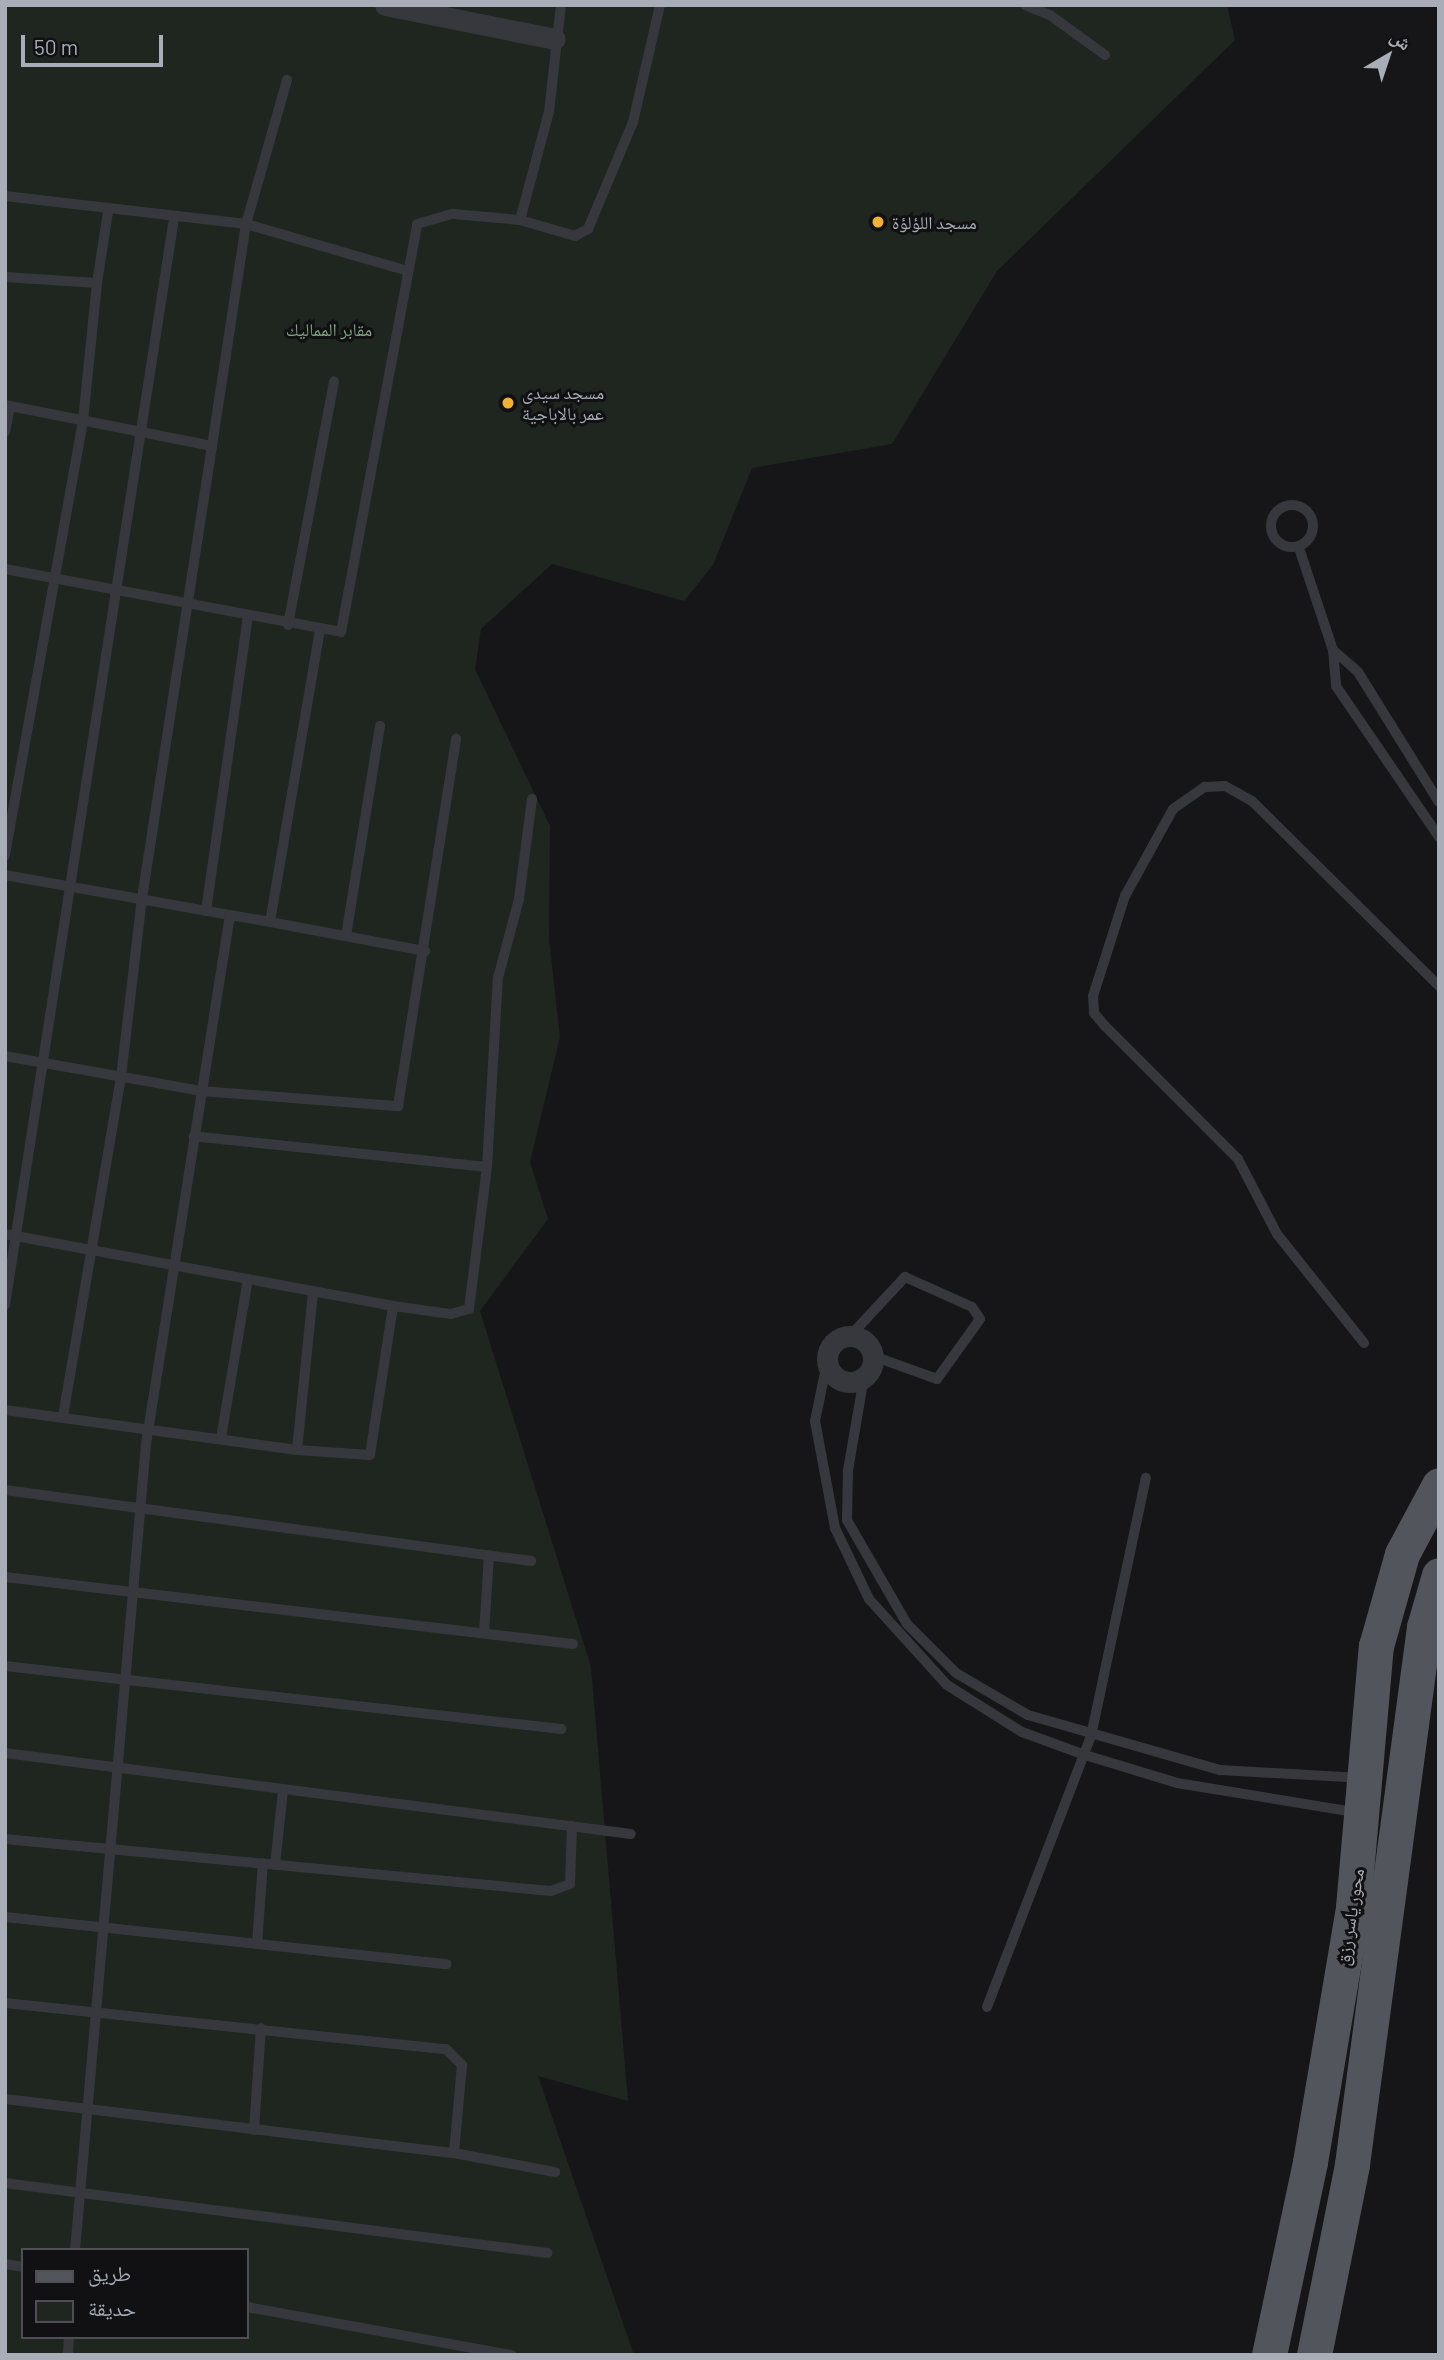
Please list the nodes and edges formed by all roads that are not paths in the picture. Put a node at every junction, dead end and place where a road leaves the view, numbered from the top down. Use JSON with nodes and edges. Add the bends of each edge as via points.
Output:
{"nodes":[{"id":1,"x":385,"y":5,"type":"edge"},
{"id":2,"x":561,"y":5,"type":"edge"},
{"id":3,"x":660,"y":5,"type":"edge"},
{"id":4,"x":1025,"y":5,"type":"edge"},
{"id":5,"x":555,"y":39,"type":"junction"},
{"id":6,"x":1105,"y":55,"type":"dead end"},
{"id":7,"x":287,"y":80,"type":"dead end"},
{"id":8,"x":5,"y":196,"type":"edge"},
{"id":9,"x":108,"y":212,"type":"junction"},
{"id":10,"x":174,"y":218,"type":"junction"},
{"id":11,"x":520,"y":220,"type":"junction"},
{"id":12,"x":246,"y":224,"type":"junction"},
{"id":13,"x":404,"y":270,"type":"junction"},
{"id":14,"x":5,"y":277,"type":"edge"},
{"id":15,"x":97,"y":283,"type":"junction"},
{"id":16,"x":334,"y":381,"type":"dead end"},
{"id":17,"x":8,"y":406,"type":"edge"},
{"id":18,"x":83,"y":421,"type":"junction"},
{"id":19,"x":5,"y":432,"type":"edge"},
{"id":20,"x":143,"y":433,"type":"junction"},
{"id":21,"x":212,"y":446,"type":"junction"},
{"id":22,"x":1299,"y":548,"type":"dead end"},
{"id":23,"x":5,"y":569,"type":"edge"},
{"id":24,"x":50,"y":578,"type":"junction"},
{"id":25,"x":119,"y":592,"type":"junction"},
{"id":26,"x":184,"y":605,"type":"junction"},
{"id":27,"x":248,"y":617,"type":"junction"},
{"id":28,"x":288,"y":625,"type":"junction"},
{"id":29,"x":320,"y":631,"type":"junction"},
{"id":30,"x":1333,"y":650,"type":"junction"},
{"id":31,"x":380,"y":726,"type":"dead end"},
{"id":32,"x":456,"y":739,"type":"dead end"},
{"id":33,"x":1429,"y":788,"type":"junction"},
{"id":34,"x":1411,"y":796,"type":"junction"},
{"id":35,"x":532,"y":799,"type":"dead end"},
{"id":36,"x":1439,"y":802,"type":"edge"},
{"id":37,"x":1439,"y":837,"type":"edge"},
{"id":38,"x":5,"y":856,"type":"edge"},
{"id":39,"x":5,"y":875,"type":"edge"},
{"id":40,"x":75,"y":887,"type":"junction"},
{"id":41,"x":142,"y":898,"type":"junction"},
{"id":42,"x":206,"y":911,"type":"junction"},
{"id":43,"x":230,"y":915,"type":"junction"},
{"id":44,"x":270,"y":922,"type":"junction"},
{"id":45,"x":346,"y":936,"type":"junction"},
{"id":46,"x":425,"y":951,"type":"junction"},
{"id":47,"x":1439,"y":986,"type":"edge"},
{"id":48,"x":5,"y":1056,"type":"edge"},
{"id":49,"x":46,"y":1063,"type":"junction"},
{"id":50,"x":121,"y":1077,"type":"junction"},
{"id":51,"x":201,"y":1091,"type":"junction"},
{"id":52,"x":194,"y":1136,"type":"junction"},
{"id":53,"x":487,"y":1167,"type":"junction"},
{"id":54,"x":11,"y":1235,"type":"edge"},
{"id":55,"x":93,"y":1250,"type":"junction"},
{"id":56,"x":174,"y":1265,"type":"junction"},
{"id":57,"x":248,"y":1279,"type":"junction"},
{"id":58,"x":313,"y":1292,"type":"junction"},
{"id":59,"x":5,"y":1305,"type":"edge"},
{"id":60,"x":393,"y":1306,"type":"junction"},
{"id":61,"x":850,"y":1336,"type":"junction"},
{"id":62,"x":1364,"y":1343,"type":"dead end"},
{"id":63,"x":873,"y":1356,"type":"junction"},
{"id":64,"x":827,"y":1363,"type":"junction"},
{"id":65,"x":864,"y":1377,"type":"junction"},
{"id":66,"x":5,"y":1410,"type":"edge"},
{"id":67,"x":62,"y":1416,"type":"junction"},
{"id":68,"x":149,"y":1426,"type":"junction"},
{"id":69,"x":221,"y":1438,"type":"junction"},
{"id":70,"x":298,"y":1450,"type":"junction"},
{"id":71,"x":1146,"y":1478,"type":"dead end"},
{"id":72,"x":1439,"y":1485,"type":"edge"},
{"id":73,"x":5,"y":1490,"type":"edge"},
{"id":74,"x":140,"y":1505,"type":"junction"},
{"id":75,"x":489,"y":1555,"type":"junction"},
{"id":76,"x":531,"y":1561,"type":"dead end"},
{"id":77,"x":1439,"y":1575,"type":"edge"},
{"id":78,"x":5,"y":1577,"type":"edge"},
{"id":79,"x":132,"y":1591,"type":"junction"},
{"id":80,"x":484,"y":1633,"type":"junction"},
{"id":81,"x":573,"y":1644,"type":"dead end"},
{"id":82,"x":5,"y":1666,"type":"edge"},
{"id":83,"x":124,"y":1680,"type":"junction"},
{"id":84,"x":561,"y":1729,"type":"dead end"},
{"id":85,"x":1091,"y":1736,"type":"junction"},
{"id":86,"x":5,"y":1753,"type":"edge"},
{"id":87,"x":1085,"y":1755,"type":"junction"},
{"id":88,"x":116,"y":1768,"type":"junction"},
{"id":89,"x":1368,"y":1778,"type":"junction"},
{"id":90,"x":283,"y":1790,"type":"junction"},
{"id":91,"x":1365,"y":1814,"type":"junction"},
{"id":92,"x":572,"y":1826,"type":"junction"},
{"id":93,"x":631,"y":1834,"type":"dead end"},
{"id":94,"x":5,"y":1839,"type":"edge"},
{"id":95,"x":109,"y":1848,"type":"junction"},
{"id":96,"x":269,"y":1864,"type":"junction"},
{"id":97,"x":5,"y":1917,"type":"edge"},
{"id":98,"x":102,"y":1928,"type":"junction"},
{"id":99,"x":257,"y":1944,"type":"junction"},
{"id":100,"x":447,"y":1964,"type":"dead end"},
{"id":101,"x":5,"y":2003,"type":"edge"},
{"id":102,"x":987,"y":2007,"type":"dead end"},
{"id":103,"x":94,"y":2010,"type":"junction"},
{"id":104,"x":261,"y":2028,"type":"junction"},
{"id":105,"x":5,"y":2099,"type":"edge"},
{"id":106,"x":85,"y":2107,"type":"junction"},
{"id":107,"x":254,"y":2130,"type":"junction"},
{"id":108,"x":454,"y":2153,"type":"junction"},
{"id":109,"x":555,"y":2172,"type":"dead end"},
{"id":110,"x":5,"y":2183,"type":"edge"},
{"id":111,"x":79,"y":2189,"type":"junction"},
{"id":112,"x":75,"y":2248,"type":"edge"},
{"id":113,"x":547,"y":2253,"type":"dead end"},
{"id":114,"x":248,"y":2307,"type":"edge"},
{"id":115,"x":512,"y":2355,"type":"edge"},
{"id":116,"x":1269,"y":2355,"type":"edge"},
{"id":117,"x":1314,"y":2355,"type":"edge"}],
"edges":[{"from":1,"to":5,"type":"street"},
{"from":2,"to":5,"type":"lane"},
{"from":3,"to":11,"type":"lane","via":[[633,122],[588,229],[575,236]]},
{"from":4,"to":6,"type":"lane","via":[[1050,15]]},
{"from":5,"to":11,"type":"lane","via":[[549,112]]},
{"from":7,"to":12,"type":"lane"},
{"from":8,"to":9,"type":"lane"},
{"from":9,"to":10,"type":"lane"},
{"from":9,"to":15,"type":"lane"},
{"from":10,"to":12,"type":"lane"},
{"from":10,"to":20,"type":"lane"},
{"from":11,"to":13,"type":"lane","via":[[429,215],[417,224]]},
{"from":12,"to":13,"type":"lane"},
{"from":12,"to":21,"type":"lane"},
{"from":13,"to":29,"type":"lane","via":[[347,623],[341,632]]},
{"from":14,"to":15,"type":"lane"},
{"from":15,"to":18,"type":"lane"},
{"from":16,"to":28,"type":"lane"},
{"from":17,"to":18,"type":"lane"},
{"from":17,"to":19,"type":"lane"},
{"from":18,"to":20,"type":"lane"},
{"from":18,"to":24,"type":"lane"},
{"from":20,"to":21,"type":"lane"},
{"from":20,"to":25,"type":"lane"},
{"from":21,"to":26,"type":"lane"},
{"from":22,"to":30,"type":"lane"},
{"from":23,"to":24,"type":"lane"},
{"from":24,"to":25,"type":"lane"},
{"from":24,"to":38,"type":"lane"},
{"from":25,"to":26,"type":"lane"},
{"from":25,"to":40,"type":"lane"},
{"from":26,"to":27,"type":"lane"},
{"from":26,"to":41,"type":"lane"},
{"from":27,"to":28,"type":"lane"},
{"from":27,"to":42,"type":"lane"},
{"from":28,"to":29,"type":"lane"},
{"from":29,"to":44,"type":"lane"},
{"from":30,"to":33,"type":"lane","via":[[1358,672]]},
{"from":30,"to":34,"type":"lane","via":[[1336,686]]},
{"from":31,"to":45,"type":"lane"},
{"from":32,"to":46,"type":"lane"},
{"from":33,"to":34,"type":"lane"},
{"from":33,"to":36,"type":"lane"},
{"from":34,"to":37,"type":"lane"},
{"from":35,"to":53,"type":"lane","via":[[519,899],[498,978]]},
{"from":39,"to":40,"type":"lane"},
{"from":40,"to":41,"type":"lane"},
{"from":40,"to":49,"type":"lane"},
{"from":41,"to":42,"type":"lane"},
{"from":41,"to":50,"type":"lane"},
{"from":42,"to":43,"type":"lane"},
{"from":43,"to":44,"type":"lane"},
{"from":43,"to":51,"type":"lane"},
{"from":44,"to":45,"type":"lane"},
{"from":45,"to":46,"type":"lane"},
{"from":46,"to":51,"type":"lane","via":[[398,1105]]},
{"from":47,"to":62,"type":"lane","via":[[1252,801],[1225,786],[1205,787],[1173,809],[1125,896],[1093,996],[1094,1013],[1105,1026],[1238,1159],[1277,1234]]},
{"from":48,"to":49,"type":"lane"},
{"from":49,"to":50,"type":"lane"},
{"from":49,"to":54,"type":"lane"},
{"from":50,"to":51,"type":"lane"},
{"from":50,"to":55,"type":"lane"},
{"from":51,"to":52,"type":"lane"},
{"from":52,"to":53,"type":"lane"},
{"from":52,"to":56,"type":"lane"},
{"from":53,"to":60,"type":"lane","via":[[469,1309],[451,1314]]},
{"from":54,"to":55,"type":"lane"},
{"from":54,"to":59,"type":"lane"},
{"from":55,"to":56,"type":"lane"},
{"from":55,"to":67,"type":"lane"},
{"from":56,"to":57,"type":"lane"},
{"from":56,"to":68,"type":"lane"},
{"from":57,"to":58,"type":"lane"},
{"from":57,"to":69,"type":"lane"},
{"from":58,"to":60,"type":"lane"},
{"from":58,"to":70,"type":"lane"},
{"from":60,"to":70,"type":"lane","via":[[370,1455]]},
{"from":61,"to":63,"type":"street","via":[[865,1342]]},
{"from":61,"to":63,"type":"lane","via":[[905,1277],[972,1307],[980,1319],[937,1379]]},
{"from":61,"to":64,"type":"street","via":[[835,1341]]},
{"from":63,"to":65,"type":"street"},
{"from":64,"to":65,"type":"street","via":[[841,1381]]},
{"from":64,"to":87,"type":"lane","via":[[815,1421],[835,1528],[869,1599],[925,1664],[974,1706]]},
{"from":65,"to":85,"type":"lane","via":[[848,1471],[847,1520],[887,1596],[934,1653],[981,1692]]},
{"from":66,"to":67,"type":"lane"},
{"from":67,"to":68,"type":"lane"},
{"from":68,"to":69,"type":"lane"},
{"from":68,"to":74,"type":"lane"},
{"from":69,"to":70,"type":"lane"},
{"from":71,"to":85,"type":"lane"},
{"from":72,"to":89,"type":"main road","name":"محور ياسر رزق","via":[[1402,1554],[1382,1615]]},
{"from":73,"to":74,"type":"lane"},
{"from":74,"to":75,"type":"lane"},
{"from":74,"to":79,"type":"lane"},
{"from":75,"to":76,"type":"lane"},
{"from":75,"to":80,"type":"lane"},
{"from":77,"to":117,"type":"main road","name":"محور ياسر رزق","via":[[1422,1638],[1352,2164]]},
{"from":78,"to":79,"type":"lane"},
{"from":79,"to":80,"type":"lane"},
{"from":79,"to":83,"type":"lane"},
{"from":80,"to":81,"type":"lane"},
{"from":82,"to":83,"type":"lane"},
{"from":83,"to":84,"type":"lane"},
{"from":83,"to":88,"type":"lane"},
{"from":85,"to":87,"type":"lane"},
{"from":85,"to":89,"type":"lane","via":[[1220,1770]]},
{"from":86,"to":88,"type":"lane"},
{"from":87,"to":91,"type":"lane","via":[[1177,1783]]},
{"from":87,"to":102,"type":"lane"},
{"from":88,"to":90,"type":"lane"},
{"from":88,"to":95,"type":"lane"},
{"from":89,"to":91,"type":"main road","name":"محور ياسر رزق"},
{"from":90,"to":92,"type":"lane"},
{"from":90,"to":96,"type":"lane"},
{"from":91,"to":116,"type":"main road","name":"محور ياسر رزق","via":[[1322,2097]]},
{"from":92,"to":93,"type":"lane"},
{"from":92,"to":96,"type":"lane","via":[[570,1884],[551,1891]]},
{"from":94,"to":95,"type":"lane"},
{"from":95,"to":96,"type":"lane"},
{"from":95,"to":98,"type":"lane"},
{"from":96,"to":99,"type":"lane"},
{"from":97,"to":98,"type":"lane"},
{"from":98,"to":99,"type":"lane"},
{"from":98,"to":103,"type":"lane"},
{"from":99,"to":100,"type":"lane"},
{"from":101,"to":103,"type":"lane"},
{"from":103,"to":104,"type":"lane"},
{"from":103,"to":106,"type":"lane"},
{"from":104,"to":107,"type":"lane"},
{"from":104,"to":108,"type":"lane","via":[[455,2053],[461,2065]]},
{"from":105,"to":106,"type":"lane"},
{"from":106,"to":107,"type":"lane"},
{"from":106,"to":111,"type":"lane"},
{"from":107,"to":108,"type":"lane"},
{"from":108,"to":109,"type":"lane"},
{"from":110,"to":111,"type":"lane"},
{"from":111,"to":112,"type":"lane"},
{"from":111,"to":113,"type":"lane"},
{"from":114,"to":115,"type":"lane"}]}
